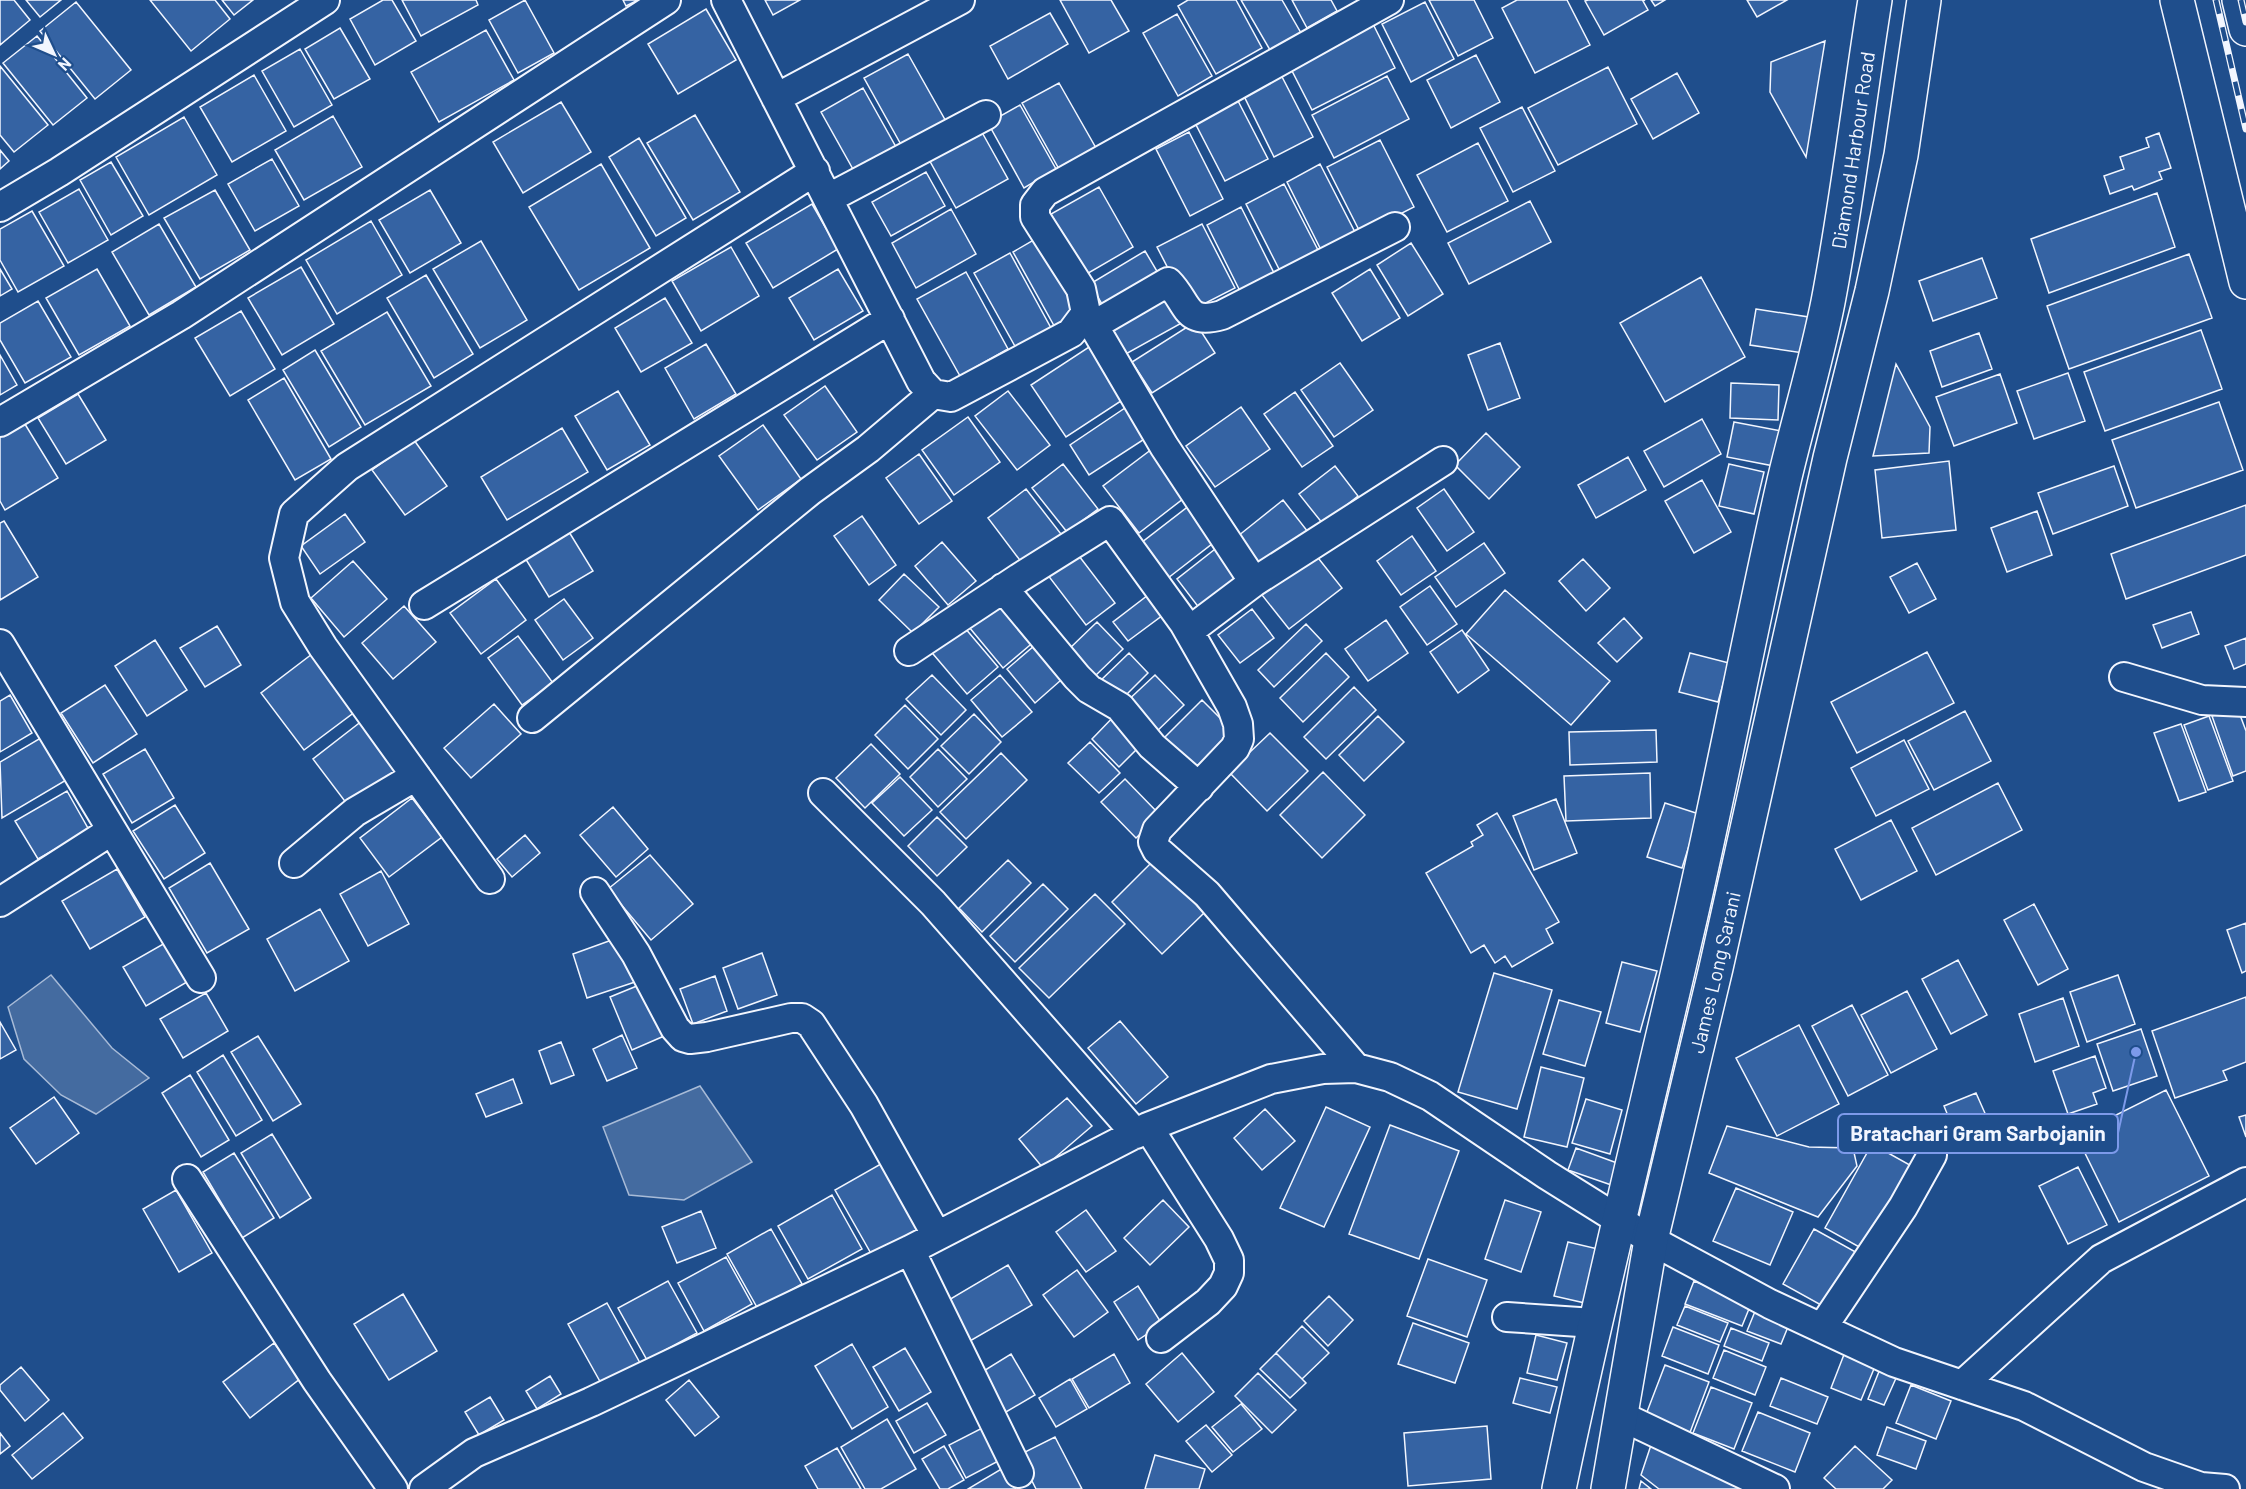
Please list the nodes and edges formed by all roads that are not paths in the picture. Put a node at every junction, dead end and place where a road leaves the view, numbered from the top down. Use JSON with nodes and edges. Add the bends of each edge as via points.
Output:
{"nodes":[{"id":1,"x":325,"y":0,"type":"edge"},
{"id":2,"x":666,"y":0,"type":"edge"},
{"id":3,"x":726,"y":0,"type":"edge"},
{"id":4,"x":960,"y":0,"type":"edge"},
{"id":5,"x":1389,"y":0,"type":"edge"},
{"id":6,"x":1875,"y":0,"type":"edge"},
{"id":7,"x":1924,"y":0,"type":"edge"},
{"id":8,"x":2177,"y":0,"type":"edge"},
{"id":9,"x":2239,"y":0,"type":"edge"},
{"id":10,"x":2246,"y":29,"type":"edge"},
{"id":11,"x":776,"y":98,"type":"junction"},
{"id":12,"x":986,"y":115,"type":"dead end"},
{"id":13,"x":815,"y":171,"type":"junction"},
{"id":14,"x":829,"y":198,"type":"junction"},
{"id":15,"x":0,"y":207,"type":"edge"},
{"id":16,"x":1395,"y":227,"type":"dead end"},
{"id":17,"x":2246,"y":282,"type":"edge"},
{"id":18,"x":890,"y":319,"type":"junction"},
{"id":19,"x":1090,"y":320,"type":"junction"},
{"id":20,"x":933,"y":394,"type":"junction"},
{"id":21,"x":0,"y":422,"type":"edge"},
{"id":22,"x":1443,"y":461,"type":"dead end"},
{"id":23,"x":1254,"y":582,"type":"junction"},
{"id":24,"x":1003,"y":588,"type":"junction"},
{"id":25,"x":424,"y":605,"type":"dead end"},
{"id":26,"x":1189,"y":632,"type":"junction"},
{"id":27,"x":0,"y":644,"type":"edge"},
{"id":28,"x":909,"y":651,"type":"dead end"},
{"id":29,"x":2124,"y":677,"type":"dead end"},
{"id":30,"x":2246,"y":702,"type":"edge"},
{"id":31,"x":532,"y":717,"type":"dead end"},
{"id":32,"x":416,"y":776,"type":"junction"},
{"id":33,"x":1199,"y":787,"type":"junction"},
{"id":34,"x":823,"y":793,"type":"dead end"},
{"id":35,"x":111,"y":831,"type":"junction"},
{"id":36,"x":294,"y":862,"type":"dead end"},
{"id":37,"x":490,"y":879,"type":"dead end"},
{"id":38,"x":595,"y":892,"type":"dead end"},
{"id":39,"x":0,"y":902,"type":"edge"},
{"id":40,"x":201,"y":978,"type":"dead end"},
{"id":41,"x":1356,"y":1068,"type":"junction"},
{"id":42,"x":1142,"y":1130,"type":"junction"},
{"id":43,"x":1932,"y":1155,"type":"dead end"},
{"id":44,"x":187,"y":1179,"type":"dead end"},
{"id":45,"x":2246,"y":1182,"type":"edge"},
{"id":46,"x":1620,"y":1220,"type":"junction"},
{"id":47,"x":937,"y":1236,"type":"junction"},
{"id":48,"x":1652,"y":1240,"type":"junction"},
{"id":49,"x":910,"y":1250,"type":"junction"},
{"id":50,"x":1507,"y":1317,"type":"dead end"},
{"id":51,"x":1594,"y":1323,"type":"junction"},
{"id":52,"x":1822,"y":1328,"type":"junction"},
{"id":53,"x":1161,"y":1338,"type":"dead end"},
{"id":54,"x":1962,"y":1385,"type":"junction"},
{"id":55,"x":1621,"y":1416,"type":"junction"},
{"id":56,"x":1019,"y":1473,"type":"dead end"},
{"id":57,"x":393,"y":1489,"type":"edge"},
{"id":58,"x":424,"y":1489,"type":"edge"},
{"id":59,"x":1559,"y":1489,"type":"edge"},
{"id":60,"x":1608,"y":1489,"type":"edge"},
{"id":61,"x":1775,"y":1489,"type":"edge"},
{"id":62,"x":2225,"y":1489,"type":"edge"}],
"edges":[{"from":1,"to":15,"type":"street"},
{"from":2,"to":21,"type":"street","via":[[181,315]]},
{"from":3,"to":11,"type":"street"},
{"from":4,"to":11,"type":"street"},
{"from":5,"to":19,"type":"street","via":[[1045,192],[1035,205],[1035,218],[1082,289]]},
{"from":6,"to":46,"type":"main road","name":"Diamond Harbour Road","via":[[1816,361],[1785,478],[1692,911]]},
{"from":7,"to":48,"type":"main road","name":"James Long Sarani","via":[[1901,155],[1872,291],[1830,458]]},
{"from":8,"to":17,"type":"main road"},
{"from":9,"to":10,"type":"main road"},
{"from":11,"to":13,"type":"street"},
{"from":12,"to":14,"type":"street"},
{"from":13,"to":14,"type":"street"},
{"from":13,"to":32,"type":"street","via":[[347,467],[294,514],[284,558],[295,602]]},
{"from":14,"to":18,"type":"street"},
{"from":16,"to":19,"type":"street","via":[[1209,319],[1190,314],[1167,282]]},
{"from":18,"to":20,"type":"street","via":[[921,381]]},
{"from":18,"to":25,"type":"street"},
{"from":19,"to":20,"type":"street","via":[[951,397]]},
{"from":19,"to":23,"type":"street","via":[[1164,446]]},
{"from":20,"to":31,"type":"street"},
{"from":22,"to":23,"type":"street"},
{"from":23,"to":26,"type":"street"},
{"from":24,"to":26,"type":"street","via":[[1110,521]]},
{"from":24,"to":28,"type":"street"},
{"from":24,"to":33,"type":"street","via":[[1077,677],[1120,707],[1152,746]]},
{"from":26,"to":33,"type":"street","via":[[1232,707],[1239,739]]},
{"from":27,"to":35,"type":"street"},
{"from":29,"to":30,"type":"street","via":[[2202,700]]},
{"from":32,"to":36,"type":"street","via":[[355,812]]},
{"from":32,"to":37,"type":"street"},
{"from":33,"to":41,"type":"street","via":[[1157,830],[1153,842],[1157,850],[1208,894]]},
{"from":34,"to":42,"type":"street","via":[[933,903]]},
{"from":35,"to":39,"type":"street"},
{"from":35,"to":40,"type":"street"},
{"from":38,"to":47,"type":"street","via":[[683,1037],[707,1037],[791,1018],[811,1024],[864,1105]]},
{"from":41,"to":42,"type":"street","via":[[1323,1069],[1271,1079]]},
{"from":41,"to":46,"type":"street","via":[[1390,1077],[1430,1096]]},
{"from":42,"to":47,"type":"street"},
{"from":42,"to":53,"type":"street","via":[[1219,1239],[1229,1260],[1223,1286]]},
{"from":43,"to":52,"type":"street","via":[[1903,1207]]},
{"from":44,"to":57,"type":"street","via":[[317,1381]]},
{"from":45,"to":54,"type":"street","via":[[2101,1259]]},
{"from":46,"to":48,"type":"street"},
{"from":46,"to":51,"type":"main road","name":"Diamond Harbour Road"},
{"from":47,"to":49,"type":"street"},
{"from":48,"to":52,"type":"street"},
{"from":48,"to":55,"type":"main road","name":"James Long Sarani"},
{"from":49,"to":56,"type":"street"},
{"from":49,"to":58,"type":"street","via":[[591,1402],[474,1453]]},
{"from":50,"to":51,"type":"street"},
{"from":51,"to":59,"type":"main road","name":"Diamond Harbour Road"},
{"from":52,"to":54,"type":"street","via":[[1894,1362]]},
{"from":54,"to":62,"type":"street","via":[[2024,1406],[2144,1467],[2201,1487]]},
{"from":55,"to":60,"type":"main road","name":"James Long Sarani"},
{"from":55,"to":61,"type":"street"}]}
